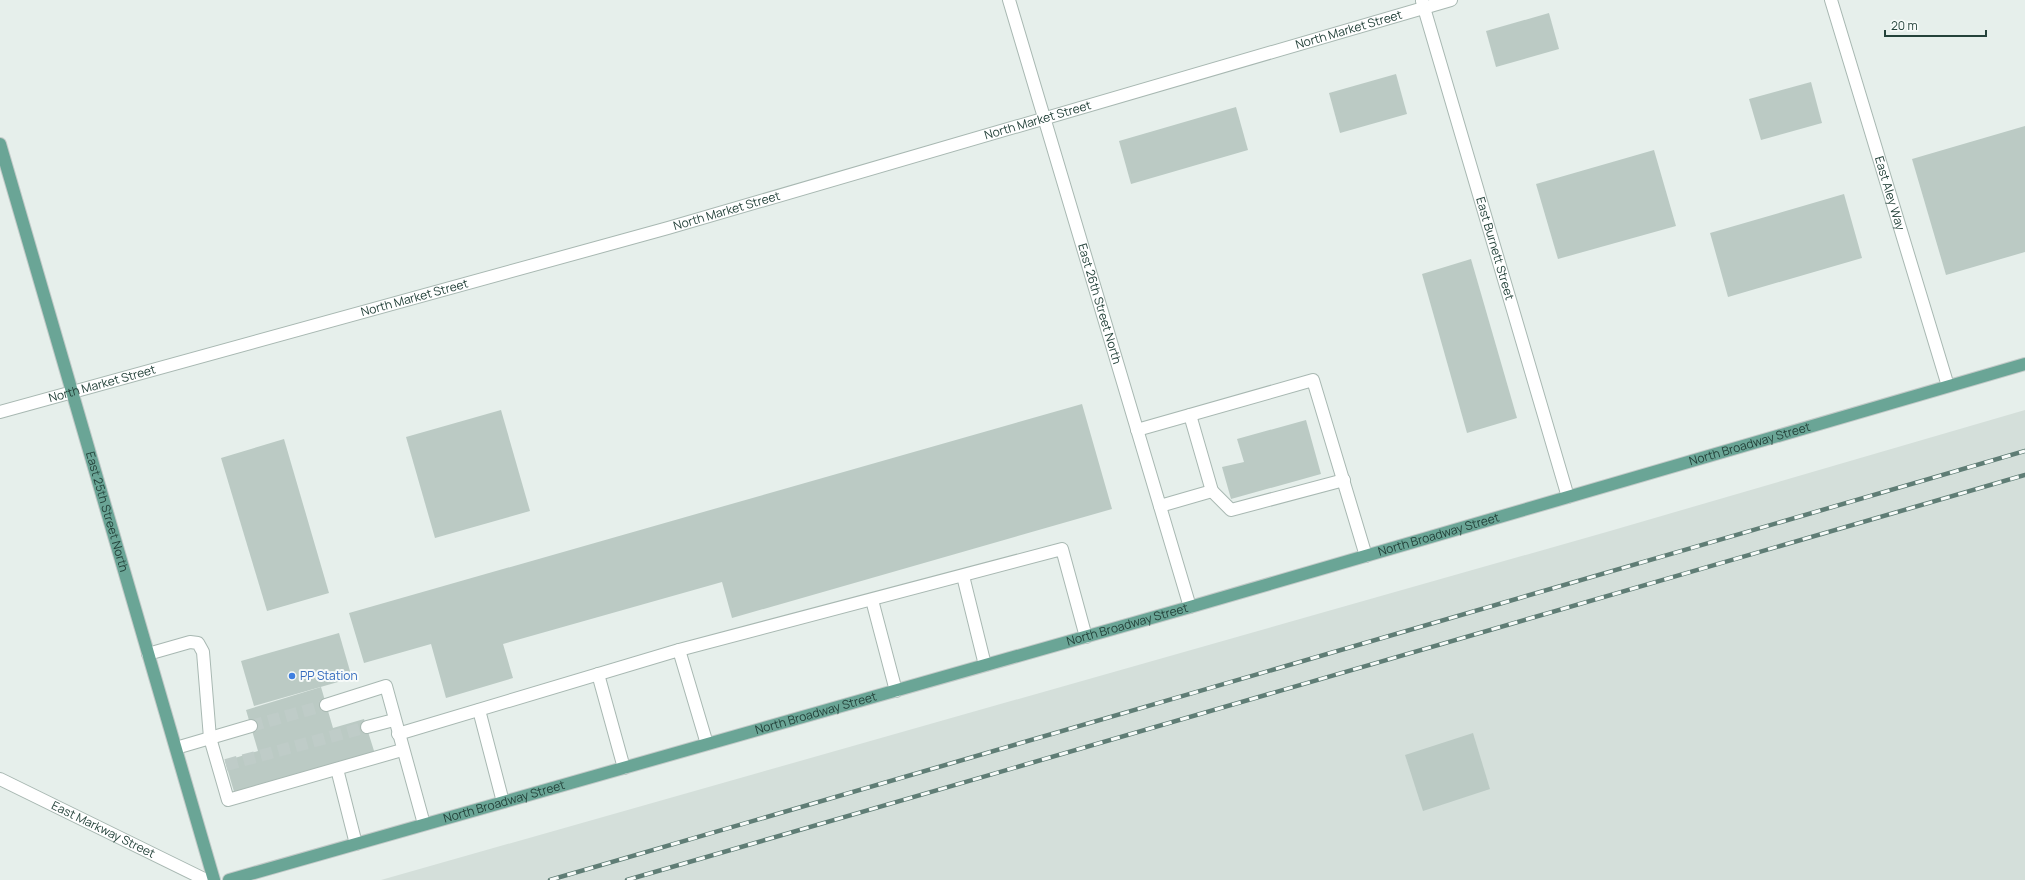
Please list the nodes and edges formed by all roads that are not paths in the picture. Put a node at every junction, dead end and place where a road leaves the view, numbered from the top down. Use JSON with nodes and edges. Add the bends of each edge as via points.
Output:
{"nodes":[{"id":1,"x":1009,"y":0,"type":"edge"},
{"id":2,"x":1451,"y":0,"type":"edge"},
{"id":3,"x":1831,"y":0,"type":"edge"},
{"id":4,"x":1423,"y":4,"type":"edge"},
{"id":5,"x":1044,"y":119,"type":"junction"},
{"id":6,"x":0,"y":144,"type":"edge"},
{"id":7,"x":2025,"y":364,"type":"edge"},
{"id":8,"x":1948,"y":386,"type":"junction"},
{"id":9,"x":71,"y":392,"type":"junction"},
{"id":10,"x":0,"y":412,"type":"edge"},
{"id":11,"x":1190,"y":415,"type":"junction"},
{"id":12,"x":1137,"y":430,"type":"junction"},
{"id":13,"x":1344,"y":480,"type":"junction"},
{"id":14,"x":1212,"y":491,"type":"junction"},
{"id":15,"x":1568,"y":497,"type":"junction"},
{"id":16,"x":1160,"y":506,"type":"junction"},
{"id":17,"x":1366,"y":556,"type":"junction"},
{"id":18,"x":963,"y":576,"type":"junction"},
{"id":19,"x":872,"y":600,"type":"junction"},
{"id":20,"x":1190,"y":607,"type":"junction"},
{"id":21,"x":1086,"y":637,"type":"junction"},
{"id":22,"x":679,"y":650,"type":"junction"},
{"id":23,"x":148,"y":654,"type":"junction"},
{"id":24,"x":985,"y":665,"type":"junction"},
{"id":25,"x":598,"y":674,"type":"junction"},
{"id":26,"x":896,"y":690,"type":"junction"},
{"id":27,"x":326,"y":705,"type":"tunnel mouth"},
{"id":28,"x":479,"y":710,"type":"junction"},
{"id":29,"x":394,"y":720,"type":"junction"},
{"id":30,"x":251,"y":726,"type":"tunnel mouth"},
{"id":31,"x":367,"y":727,"type":"tunnel mouth"},
{"id":32,"x":398,"y":734,"type":"junction"},
{"id":33,"x":210,"y":738,"type":"junction"},
{"id":34,"x":707,"y":744,"type":"junction"},
{"id":35,"x":176,"y":748,"type":"junction"},
{"id":36,"x":402,"y":750,"type":"junction"},
{"id":37,"x":624,"y":768,"type":"junction"},
{"id":38,"x":337,"y":769,"type":"junction"},
{"id":39,"x":0,"y":779,"type":"edge"},
{"id":40,"x":503,"y":802,"type":"junction"},
{"id":41,"x":424,"y":824,"type":"junction"},
{"id":42,"x":356,"y":844,"type":"junction"},
{"id":43,"x":206,"y":880,"type":"edge"},
{"id":44,"x":214,"y":880,"type":"edge"},
{"id":45,"x":229,"y":880,"type":"edge"}],
"edges":[{"from":1,"to":5,"type":"street","name":"East 26th Street North"},
{"from":2,"to":4,"type":"street","name":"North Market Street"},
{"from":3,"to":8,"type":"street","name":"East Aley Way"},
{"from":4,"to":5,"type":"street","name":"North Market Street"},
{"from":4,"to":15,"type":"street","name":"East Burnett Street"},
{"from":5,"to":9,"type":"street","name":"North Market Street","via":[[668,228]]},
{"from":5,"to":12,"type":"street","name":"East 26th Street North"},
{"from":6,"to":9,"type":"main road","name":"East 25th Street North"},
{"from":7,"to":8,"type":"main road","name":"North Broadway Street"},
{"from":8,"to":15,"type":"main road","name":"North Broadway Street"},
{"from":9,"to":10,"type":"street","name":"North Market Street"},
{"from":9,"to":23,"type":"main road","name":"East 25th Street North"},
{"from":11,"to":12,"type":"street"},
{"from":11,"to":13,"type":"street","via":[[1312,380]]},
{"from":11,"to":14,"type":"street"},
{"from":12,"to":16,"type":"street","name":"East 26th Street North"},
{"from":13,"to":14,"type":"street","via":[[1231,510]]},
{"from":13,"to":17,"type":"street"},
{"from":14,"to":16,"type":"street"},
{"from":15,"to":17,"type":"main road","name":"North Broadway Street"},
{"from":16,"to":20,"type":"street","name":"East 26th Street North"},
{"from":17,"to":20,"type":"main road","name":"North Broadway Street"},
{"from":18,"to":19,"type":"street"},
{"from":18,"to":21,"type":"street","via":[[1062,549]]},
{"from":18,"to":24,"type":"street"},
{"from":19,"to":22,"type":"street"},
{"from":19,"to":26,"type":"street"},
{"from":20,"to":21,"type":"main road","name":"North Broadway Street"},
{"from":21,"to":24,"type":"main road","name":"North Broadway Street"},
{"from":22,"to":25,"type":"street"},
{"from":22,"to":34,"type":"street"},
{"from":23,"to":33,"type":"street","via":[[190,642],[198,644],[203,652]]},
{"from":23,"to":35,"type":"main road","name":"East 25th Street North"},
{"from":24,"to":26,"type":"main road","name":"North Broadway Street"},
{"from":25,"to":28,"type":"street"},
{"from":25,"to":37,"type":"street"},
{"from":26,"to":34,"type":"main road","name":"North Broadway Street"},
{"from":27,"to":29,"type":"street","via":[[386,686]]},
{"from":28,"to":32,"type":"street"},
{"from":28,"to":40,"type":"street"},
{"from":29,"to":31,"type":"street"},
{"from":29,"to":32,"type":"street"},
{"from":30,"to":33,"type":"street"},
{"from":32,"to":36,"type":"street"},
{"from":33,"to":35,"type":"street"},
{"from":33,"to":38,"type":"street","via":[[222,766],[228,800]]},
{"from":34,"to":37,"type":"main road","name":"North Broadway Street"},
{"from":35,"to":44,"type":"main road","name":"East 25th Street North"},
{"from":36,"to":38,"type":"street"},
{"from":36,"to":41,"type":"street"},
{"from":37,"to":40,"type":"main road","name":"North Broadway Street"},
{"from":38,"to":42,"type":"street"},
{"from":39,"to":43,"type":"street","name":"East Markway Street"},
{"from":40,"to":41,"type":"main road","name":"North Broadway Street"},
{"from":41,"to":42,"type":"main road","name":"North Broadway Street"},
{"from":42,"to":45,"type":"main road","name":"North Broadway Street"}]}
